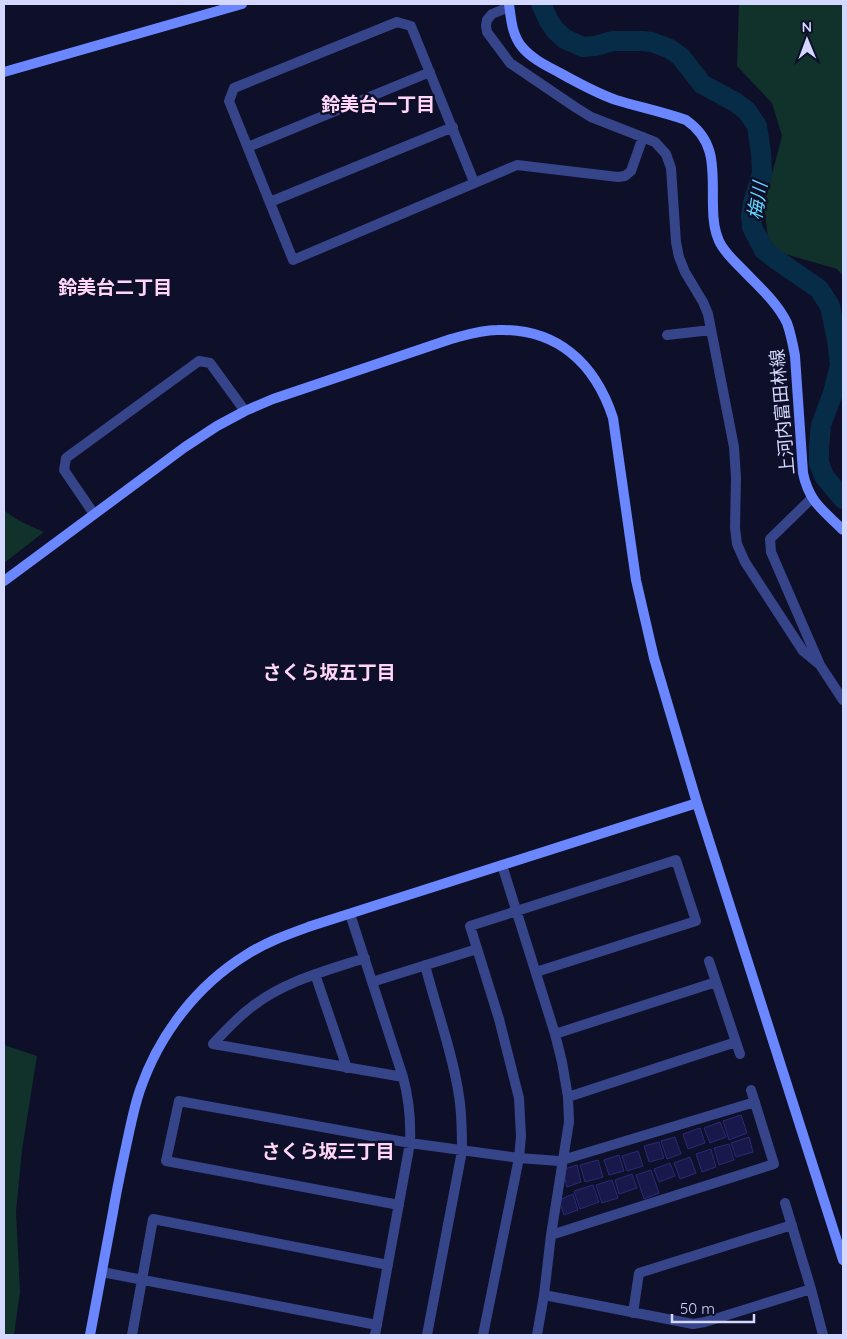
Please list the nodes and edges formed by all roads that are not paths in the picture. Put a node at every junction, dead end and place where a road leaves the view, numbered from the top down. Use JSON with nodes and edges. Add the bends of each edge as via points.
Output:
{"nodes":[{"id":1,"x":242,"y":4,"type":"edge"},
{"id":2,"x":509,"y":6,"type":"edge"},
{"id":3,"x":4,"y":72,"type":"edge"},
{"id":4,"x":430,"y":72,"type":"junction"},
{"id":5,"x":453,"y":127,"type":"junction"},
{"id":6,"x":643,"y":137,"type":"junction"},
{"id":7,"x":248,"y":147,"type":"junction"},
{"id":8,"x":474,"y":182,"type":"junction"},
{"id":9,"x":270,"y":202,"type":"junction"},
{"id":10,"x":711,"y":330,"type":"junction"},
{"id":11,"x":667,"y":335,"type":"dead end"},
{"id":12,"x":245,"y":411,"type":"junction"},
{"id":13,"x":812,"y":498,"type":"junction"},
{"id":14,"x":94,"y":514,"type":"junction"},
{"id":15,"x":843,"y":530,"type":"edge"},
{"id":16,"x":4,"y":581,"type":"edge"},
{"id":17,"x":820,"y":664,"type":"junction"},
{"id":18,"x":843,"y":700,"type":"edge"},
{"id":19,"x":697,"y":804,"type":"junction"},
{"id":20,"x":502,"y":865,"type":"junction"},
{"id":21,"x":516,"y":911,"type":"junction"},
{"id":22,"x":350,"y":914,"type":"junction"},
{"id":23,"x":477,"y":949,"type":"junction"},
{"id":24,"x":365,"y":958,"type":"junction"},
{"id":25,"x":709,"y":961,"type":"dead end"},
{"id":26,"x":425,"y":965,"type":"junction"},
{"id":27,"x":536,"y":972,"type":"junction"},
{"id":28,"x":315,"y":974,"type":"junction"},
{"id":29,"x":372,"y":982,"type":"junction"},
{"id":30,"x":716,"y":982,"type":"junction"},
{"id":31,"x":555,"y":1034,"type":"junction"},
{"id":32,"x":736,"y":1042,"type":"junction"},
{"id":33,"x":740,"y":1054,"type":"dead end"},
{"id":34,"x":347,"y":1068,"type":"junction"},
{"id":35,"x":403,"y":1077,"type":"junction"},
{"id":36,"x":751,"y":1090,"type":"dead end"},
{"id":37,"x":568,"y":1097,"type":"junction"},
{"id":38,"x":755,"y":1102,"type":"junction"},
{"id":39,"x":410,"y":1143,"type":"junction"},
{"id":40,"x":462,"y":1150,"type":"junction"},
{"id":41,"x":519,"y":1158,"type":"junction"},
{"id":42,"x":564,"y":1160,"type":"junction"},
{"id":43,"x":785,"y":1203,"type":"dead end"},
{"id":44,"x":399,"y":1205,"type":"junction"},
{"id":45,"x":792,"y":1225,"type":"junction"},
{"id":46,"x":551,"y":1235,"type":"junction"},
{"id":47,"x":843,"y":1260,"type":"edge"},
{"id":48,"x":388,"y":1265,"type":"junction"},
{"id":49,"x":102,"y":1272,"type":"junction"},
{"id":50,"x":142,"y":1280,"type":"junction"},
{"id":51,"x":811,"y":1289,"type":"junction"},
{"id":52,"x":544,"y":1295,"type":"junction"},
{"id":53,"x":633,"y":1313,"type":"junction"},
{"id":54,"x":376,"y":1330,"type":"edge"},
{"id":55,"x":90,"y":1335,"type":"edge"},
{"id":56,"x":132,"y":1335,"type":"edge"},
{"id":57,"x":427,"y":1335,"type":"edge"},
{"id":58,"x":483,"y":1335,"type":"edge"},
{"id":59,"x":537,"y":1335,"type":"edge"},
{"id":60,"x":824,"y":1335,"type":"edge"}],
"edges":[{"from":1,"to":3,"type":"street"},
{"from":2,"to":6,"type":"street","via":[[492,14],[486,26],[510,63],[575,108]]},
{"from":2,"to":13,"type":"street","name":"上河内富田林線","via":[[516,37],[522,47],[542,64],[614,99],[686,120],[704,137],[712,160],[713,219],[718,239],[727,254],[773,302],[787,324],[793,342],[803,473]]},
{"from":4,"to":5,"type":"street"},
{"from":4,"to":7,"type":"street"},
{"from":4,"to":7,"type":"street","via":[[411,26],[397,22],[243,84],[234,88],[229,101]]},
{"from":5,"to":8,"type":"street"},
{"from":5,"to":9,"type":"street"},
{"from":6,"to":8,"type":"street","via":[[631,171],[625,176],[517,165]]},
{"from":6,"to":10,"type":"street","via":[[655,142],[666,154],[671,168],[679,257],[703,302]]},
{"from":7,"to":9,"type":"street"},
{"from":8,"to":9,"type":"street","via":[[293,260]]},
{"from":10,"to":11,"type":"street"},
{"from":10,"to":17,"type":"street","via":[[734,447],[737,544],[745,562],[803,651]]},
{"from":12,"to":14,"type":"street","via":[[185,447]]},
{"from":12,"to":14,"type":"street","via":[[210,363],[199,361],[66,458],[64,470]]},
{"from":12,"to":19,"type":"street","via":[[474,332],[528,333],[555,342],[573,354],[599,385],[613,418],[644,617]]},
{"from":13,"to":15,"type":"street","name":"上河内富田林線"},
{"from":13,"to":17,"type":"street","via":[[770,539],[771,552]]},
{"from":14,"to":16,"type":"street"},
{"from":17,"to":18,"type":"street"},
{"from":19,"to":20,"type":"street"},
{"from":19,"to":47,"type":"street"},
{"from":20,"to":21,"type":"street"},
{"from":20,"to":22,"type":"street"},
{"from":21,"to":23,"type":"street","via":[[470,926]]},
{"from":21,"to":27,"type":"street"},
{"from":21,"to":27,"type":"street","via":[[676,860],[696,921]]},
{"from":22,"to":24,"type":"street"},
{"from":22,"to":49,"type":"street","via":[[272,940],[246,955],[219,974],[174,1023],[149,1067],[132,1116]]},
{"from":23,"to":26,"type":"street"},
{"from":23,"to":41,"type":"street","via":[[519,1098]]},
{"from":24,"to":28,"type":"street"},
{"from":24,"to":29,"type":"street"},
{"from":25,"to":30,"type":"street"},
{"from":26,"to":29,"type":"street"},
{"from":26,"to":40,"type":"street","via":[[460,1096]]},
{"from":27,"to":31,"type":"street"},
{"from":28,"to":34,"type":"street"},
{"from":28,"to":34,"type":"street","via":[[291,983],[250,1008],[213,1044]]},
{"from":29,"to":35,"type":"street"},
{"from":30,"to":31,"type":"street"},
{"from":30,"to":32,"type":"street"},
{"from":31,"to":37,"type":"street"},
{"from":32,"to":33,"type":"street"},
{"from":32,"to":37,"type":"street"},
{"from":34,"to":35,"type":"street"},
{"from":35,"to":39,"type":"street","via":[[408,1094]]},
{"from":36,"to":38,"type":"street"},
{"from":37,"to":42,"type":"street","via":[[569,1122]]},
{"from":38,"to":42,"type":"street"},
{"from":38,"to":46,"type":"street","via":[[774,1164]]},
{"from":39,"to":40,"type":"street"},
{"from":39,"to":44,"type":"street"},
{"from":39,"to":44,"type":"street","via":[[179,1101],[166,1161]]},
{"from":40,"to":41,"type":"street"},
{"from":40,"to":57,"type":"street"},
{"from":41,"to":42,"type":"street"},
{"from":41,"to":58,"type":"street"},
{"from":42,"to":46,"type":"street"},
{"from":43,"to":45,"type":"street"},
{"from":44,"to":48,"type":"street"},
{"from":45,"to":51,"type":"street"},
{"from":45,"to":53,"type":"street","via":[[639,1273]]},
{"from":46,"to":52,"type":"street"},
{"from":48,"to":50,"type":"street","via":[[153,1218]]},
{"from":48,"to":54,"type":"street"},
{"from":49,"to":50,"type":"street"},
{"from":49,"to":55,"type":"street"},
{"from":50,"to":54,"type":"street"},
{"from":50,"to":56,"type":"street"},
{"from":51,"to":53,"type":"street","via":[[693,1324]]},
{"from":51,"to":60,"type":"street"},
{"from":52,"to":53,"type":"street"},
{"from":52,"to":59,"type":"street"}]}
